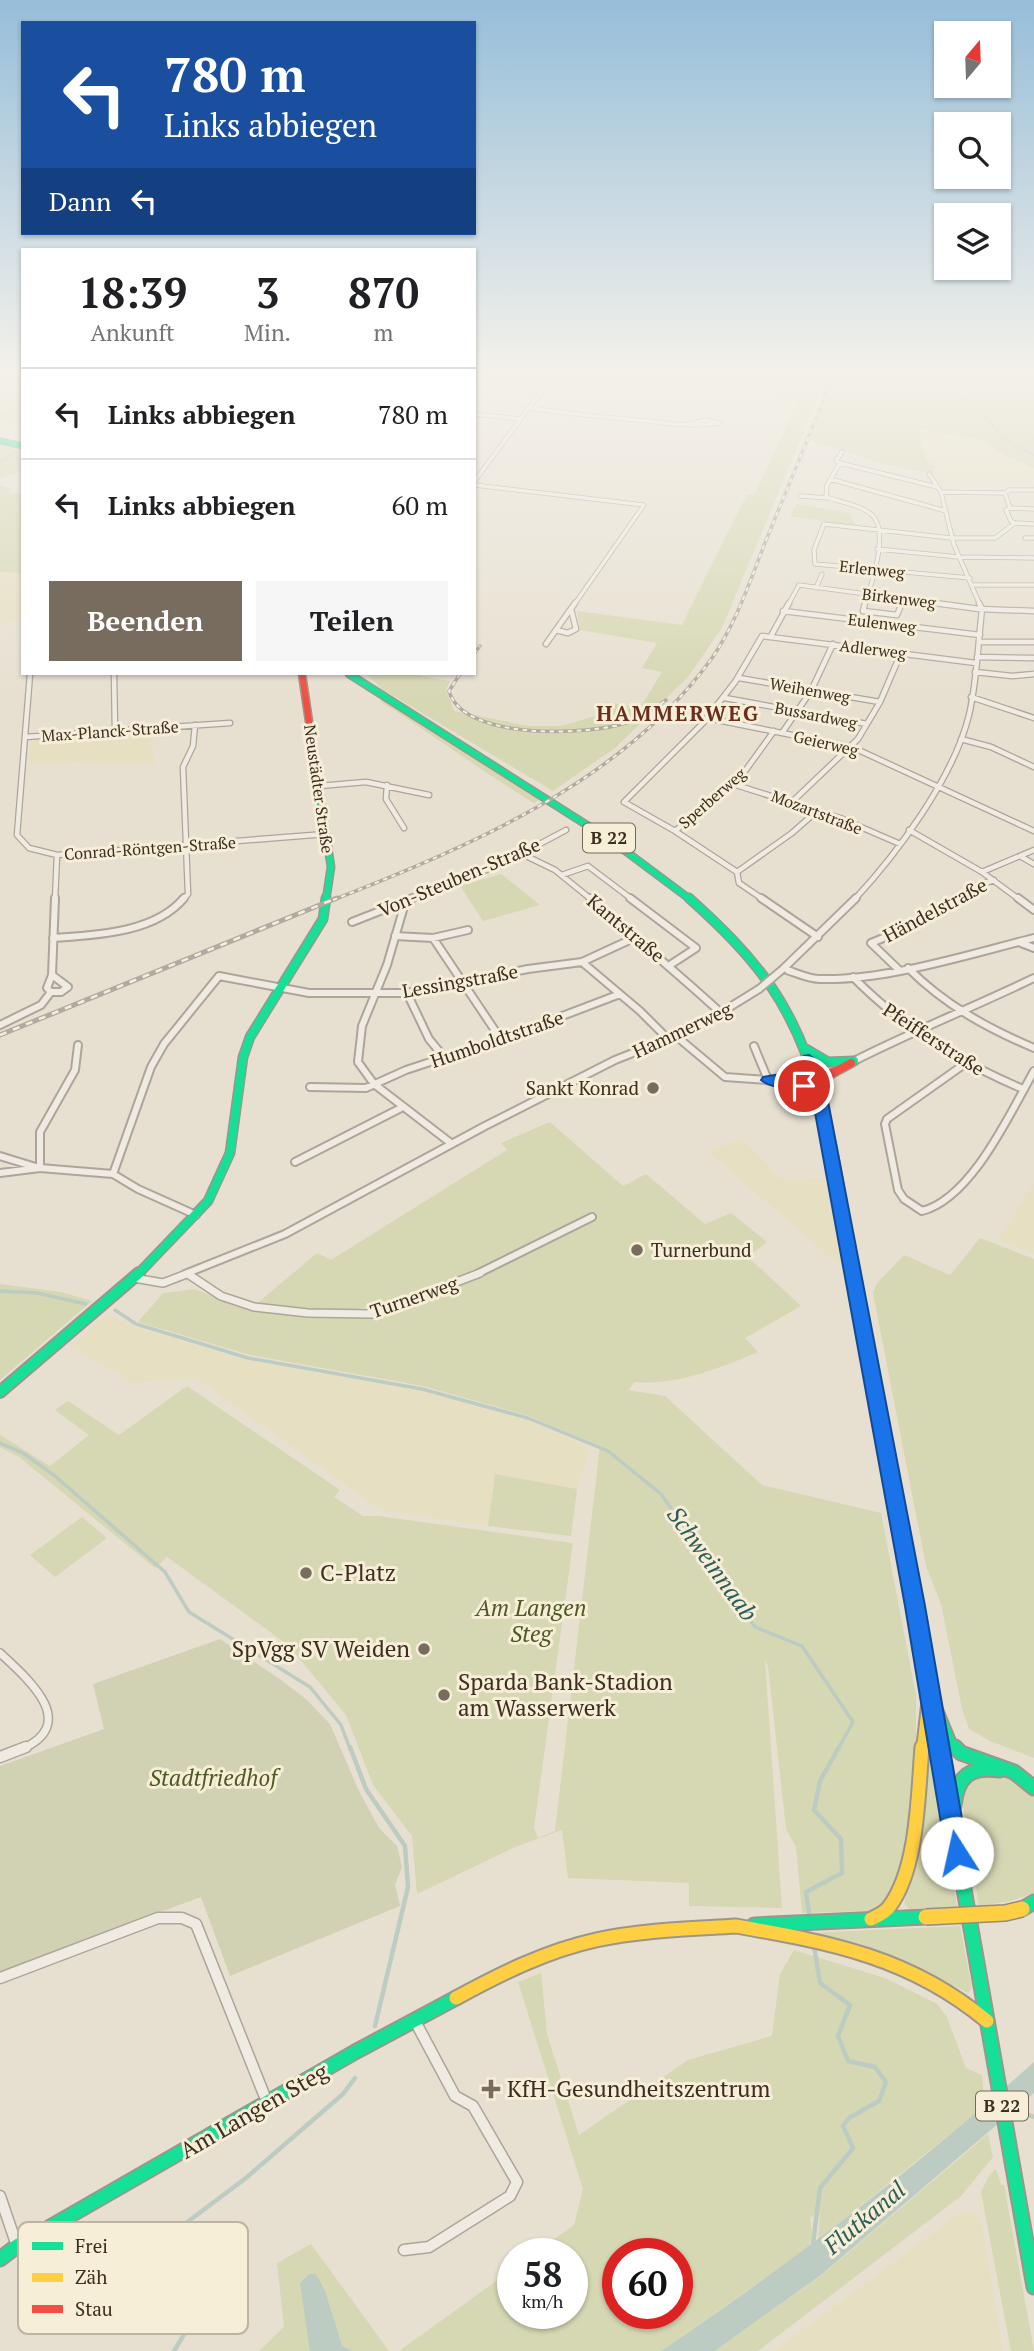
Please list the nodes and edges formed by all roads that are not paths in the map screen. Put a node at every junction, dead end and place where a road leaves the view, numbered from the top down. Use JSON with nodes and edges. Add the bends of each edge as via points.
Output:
{"nodes":[{"id":1,"x":829,"y":481,"type":"edge"},
{"id":2,"x":836,"y":481,"type":"edge"},
{"id":3,"x":906,"y":481,"type":"edge"},
{"id":4,"x":934,"y":481,"type":"edge"},
{"id":5,"x":476,"y":483,"type":"edge"},
{"id":6,"x":940,"y":490,"type":"junction"},
{"id":7,"x":1034,"y":490,"type":"edge"},
{"id":8,"x":1005,"y":492,"type":"junction"},
{"id":9,"x":800,"y":496,"type":"dead end"},
{"id":10,"x":828,"y":498,"type":"junction"},
{"id":11,"x":1010,"y":508,"type":"junction"},
{"id":12,"x":1034,"y":509,"type":"edge"},
{"id":13,"x":946,"y":511,"type":"junction"},
{"id":14,"x":1015,"y":523,"type":"junction"},
{"id":15,"x":1034,"y":524,"type":"edge"},
{"id":16,"x":880,"y":529,"type":"junction"},
{"id":17,"x":951,"y":538,"type":"junction"},
{"id":18,"x":1025,"y":538,"type":"dead end"},
{"id":19,"x":1034,"y":538,"type":"edge"},
{"id":20,"x":877,"y":549,"type":"junction"},
{"id":21,"x":959,"y":557,"type":"junction"},
{"id":22,"x":1034,"y":558,"type":"edge"},
{"id":23,"x":875,"y":570,"type":"junction"},
{"id":24,"x":822,"y":574,"type":"dead end"},
{"id":25,"x":970,"y":578,"type":"junction"},
{"id":26,"x":973,"y":585,"type":"junction"},
{"id":27,"x":1034,"y":585,"type":"edge"},
{"id":28,"x":816,"y":588,"type":"junction"},
{"id":29,"x":868,"y":594,"type":"junction"},
{"id":30,"x":904,"y":599,"type":"junction"},
{"id":31,"x":571,"y":609,"type":"junction"},
{"id":32,"x":982,"y":609,"type":"junction"},
{"id":33,"x":783,"y":611,"type":"junction"},
{"id":34,"x":1034,"y":611,"type":"edge"},
{"id":35,"x":883,"y":614,"type":"junction"},
{"id":36,"x":880,"y":623,"type":"junction"},
{"id":37,"x":556,"y":630,"type":"junction"},
{"id":38,"x":980,"y":635,"type":"junction"},
{"id":39,"x":771,"y":636,"type":"junction"},
{"id":40,"x":979,"y":642,"type":"junction"},
{"id":41,"x":1034,"y":642,"type":"edge"},
{"id":42,"x":546,"y":644,"type":"dead end"},
{"id":43,"x":833,"y":644,"type":"junction"},
{"id":44,"x":901,"y":653,"type":"junction"},
{"id":45,"x":1034,"y":658,"type":"edge"},
{"id":46,"x":976,"y":660,"type":"junction"},
{"id":47,"x":975,"y":672,"type":"junction"},
{"id":48,"x":1034,"y":674,"type":"edge"},
{"id":49,"x":30,"y":675,"type":"edge"},
{"id":50,"x":114,"y":675,"type":"edge"},
{"id":51,"x":302,"y":675,"type":"edge"},
{"id":52,"x":351,"y":675,"type":"edge"},
{"id":53,"x":739,"y":678,"type":"junction"},
{"id":54,"x":811,"y":691,"type":"junction"},
{"id":55,"x":971,"y":697,"type":"junction"},
{"id":56,"x":725,"y":698,"type":"junction"},
{"id":57,"x":880,"y":702,"type":"junction"},
{"id":58,"x":797,"y":711,"type":"junction"},
{"id":59,"x":707,"y":718,"type":"junction"},
{"id":60,"x":1034,"y":718,"type":"edge"},
{"id":61,"x":230,"y":723,"type":"dead end"},
{"id":62,"x":867,"y":724,"type":"junction"},
{"id":63,"x":195,"y":725,"type":"junction"},
{"id":64,"x":115,"y":731,"type":"junction"},
{"id":65,"x":774,"y":732,"type":"junction"},
{"id":66,"x":782,"y":733,"type":"junction"},
{"id":67,"x":25,"y":737,"type":"junction"},
{"id":68,"x":961,"y":740,"type":"junction"},
{"id":69,"x":852,"y":747,"type":"junction"},
{"id":70,"x":1034,"y":767,"type":"edge"},
{"id":71,"x":733,"y":784,"type":"junction"},
{"id":72,"x":387,"y":785,"type":"junction"},
{"id":73,"x":319,"y":786,"type":"junction"},
{"id":74,"x":938,"y":787,"type":"junction"},
{"id":75,"x":429,"y":796,"type":"dead end"},
{"id":76,"x":792,"y":802,"type":"junction"},
{"id":77,"x":817,"y":811,"type":"junction"},
{"id":78,"x":404,"y":828,"type":"dead end"},
{"id":79,"x":566,"y":830,"type":"dead end"},
{"id":80,"x":909,"y":830,"type":"junction"},
{"id":81,"x":675,"y":831,"type":"junction"},
{"id":82,"x":1034,"y":831,"type":"edge"},
{"id":83,"x":326,"y":834,"type":"junction"},
{"id":84,"x":900,"y":844,"type":"junction"},
{"id":85,"x":186,"y":845,"type":"junction"},
{"id":86,"x":1034,"y":850,"type":"edge"},
{"id":87,"x":522,"y":853,"type":"junction"},
{"id":88,"x":57,"y":855,"type":"junction"},
{"id":89,"x":1020,"y":856,"type":"junction"},
{"id":90,"x":1034,"y":864,"type":"edge"},
{"id":91,"x":737,"y":872,"type":"junction"},
{"id":92,"x":982,"y":872,"type":"junction"},
{"id":93,"x":562,"y":875,"type":"junction"},
{"id":94,"x":993,"y":880,"type":"junction"},
{"id":95,"x":400,"y":904,"type":"junction"},
{"id":96,"x":1034,"y":910,"type":"edge"},
{"id":97,"x":352,"y":922,"type":"dead end"},
{"id":98,"x":468,"y":930,"type":"dead end"},
{"id":99,"x":395,"y":936,"type":"junction"},
{"id":100,"x":818,"y":937,"type":"junction"},
{"id":101,"x":53,"y":938,"type":"junction"},
{"id":102,"x":433,"y":938,"type":"junction"},
{"id":103,"x":634,"y":938,"type":"junction"},
{"id":104,"x":1034,"y":938,"type":"edge"},
{"id":105,"x":1019,"y":942,"type":"junction"},
{"id":106,"x":1034,"y":948,"type":"edge"},
{"id":107,"x":582,"y":962,"type":"junction"},
{"id":108,"x":670,"y":965,"type":"junction"},
{"id":109,"x":908,"y":968,"type":"junction"},
{"id":110,"x":783,"y":969,"type":"junction"},
{"id":111,"x":898,"y":969,"type":"junction"},
{"id":112,"x":52,"y":975,"type":"junction"},
{"id":113,"x":853,"y":977,"type":"junction"},
{"id":114,"x":1034,"y":978,"type":"edge"},
{"id":115,"x":464,"y":983,"type":"junction"},
{"id":116,"x":281,"y":987,"type":"junction"},
{"id":117,"x":51,"y":992,"type":"junction"},
{"id":118,"x":407,"y":993,"type":"junction"},
{"id":119,"x":620,"y":994,"type":"junction"},
{"id":120,"x":374,"y":995,"type":"junction"},
{"id":121,"x":722,"y":1014,"type":"junction"},
{"id":122,"x":961,"y":1014,"type":"junction"},
{"id":123,"x":0,"y":1025,"type":"edge"},
{"id":124,"x":915,"y":1030,"type":"junction"},
{"id":125,"x":676,"y":1036,"type":"junction"},
{"id":126,"x":499,"y":1038,"type":"junction"},
{"id":127,"x":668,"y":1039,"type":"junction"},
{"id":128,"x":78,"y":1045,"type":"dead end"},
{"id":129,"x":754,"y":1046,"type":"dead end"},
{"id":130,"x":804,"y":1046,"type":"junction"},
{"id":131,"x":1034,"y":1048,"type":"edge"},
{"id":132,"x":443,"y":1056,"type":"junction"},
{"id":133,"x":809,"y":1060,"type":"junction"},
{"id":134,"x":854,"y":1061,"type":"junction"},
{"id":135,"x":966,"y":1063,"type":"junction"},
{"id":136,"x":1034,"y":1071,"type":"edge"},
{"id":137,"x":768,"y":1080,"type":"junction"},
{"id":138,"x":373,"y":1084,"type":"junction"},
{"id":139,"x":310,"y":1087,"type":"dead end"},
{"id":140,"x":1023,"y":1089,"type":"junction"},
{"id":141,"x":820,"y":1096,"type":"junction"},
{"id":142,"x":401,"y":1108,"type":"junction"},
{"id":143,"x":452,"y":1144,"type":"junction"},
{"id":144,"x":0,"y":1156,"type":"edge"},
{"id":145,"x":295,"y":1162,"type":"dead end"},
{"id":146,"x":40,"y":1168,"type":"junction"},
{"id":147,"x":0,"y":1173,"type":"edge"},
{"id":148,"x":113,"y":1174,"type":"junction"},
{"id":149,"x":196,"y":1215,"type":"junction"},
{"id":150,"x":592,"y":1217,"type":"dead end"},
{"id":151,"x":188,"y":1274,"type":"junction"},
{"id":152,"x":134,"y":1278,"type":"junction"},
{"id":153,"x":0,"y":1392,"type":"edge"},
{"id":154,"x":0,"y":1653,"type":"edge"},
{"id":155,"x":929,"y":1690,"type":"junction"},
{"id":156,"x":0,"y":1758,"type":"edge"},
{"id":157,"x":1014,"y":1772,"type":"junction"},
{"id":158,"x":1034,"y":1788,"type":"edge"},
{"id":159,"x":953,"y":1829,"type":"junction"},
{"id":160,"x":1034,"y":1902,"type":"edge"},
{"id":161,"x":871,"y":1919,"type":"junction"},
{"id":162,"x":778,"y":1929,"type":"junction"},
{"id":163,"x":0,"y":1978,"type":"edge"},
{"id":164,"x":414,"y":2020,"type":"junction"},
{"id":165,"x":987,"y":2021,"type":"junction"},
{"id":166,"x":267,"y":2102,"type":"junction"},
{"id":167,"x":0,"y":2196,"type":"edge"},
{"id":168,"x":59,"y":2222,"type":"edge"},
{"id":169,"x":17,"y":2246,"type":"joint"},
{"id":170,"x":404,"y":2250,"type":"dead end"},
{"id":171,"x":0,"y":2259,"type":"edge"},
{"id":172,"x":1034,"y":2287,"type":"edge"}],
"edges":[{"from":1,"to":10,"type":"street","via":[[824,494]]},
{"from":2,"to":13,"type":"street"},
{"from":3,"to":6,"type":"street"},
{"from":4,"to":6,"type":"street","name":"Hammerweg"},
{"from":5,"to":31,"type":"street","via":[[644,505]]},
{"from":6,"to":8,"type":"street"},
{"from":6,"to":13,"type":"street","name":"Hammerweg"},
{"from":7,"to":8,"type":"street"},
{"from":8,"to":11,"type":"street"},
{"from":9,"to":10,"type":"street"},
{"from":10,"to":16,"type":"street","via":[[872,513]]},
{"from":11,"to":12,"type":"street"},
{"from":11,"to":14,"type":"street","via":[[1006,510]]},
{"from":13,"to":17,"type":"street","name":"Hammerweg"},
{"from":14,"to":15,"type":"street"},
{"from":14,"to":17,"type":"street","via":[[995,538]]},
{"from":16,"to":17,"type":"street"},
{"from":16,"to":20,"type":"street"},
{"from":16,"to":23,"type":"street","name":"Erlenweg","via":[[824,524],[814,550],[815,564]]},
{"from":17,"to":21,"type":"street","name":"Hammerweg"},
{"from":18,"to":19,"type":"street"},
{"from":20,"to":21,"type":"street"},
{"from":20,"to":23,"type":"street"},
{"from":21,"to":22,"type":"street"},
{"from":21,"to":25,"type":"street","name":"Hammerweg"},
{"from":23,"to":25,"type":"street","name":"Erlenweg"},
{"from":23,"to":29,"type":"street"},
{"from":24,"to":28,"type":"street"},
{"from":25,"to":26,"type":"street","name":"Hammerweg"},
{"from":26,"to":27,"type":"street"},
{"from":26,"to":32,"type":"street","name":"Hammerweg"},
{"from":28,"to":29,"type":"street","name":"Birkenweg"},
{"from":28,"to":33,"type":"street","name":"Birkenweg","via":[[799,585]]},
{"from":29,"to":30,"type":"street","name":"Birkenweg"},
{"from":29,"to":35,"type":"street","via":[[863,611]]},
{"from":30,"to":32,"type":"street","name":"Birkenweg"},
{"from":30,"to":35,"type":"street","via":[[897,615]]},
{"from":31,"to":37,"type":"street"},
{"from":31,"to":37,"type":"street","via":[[576,629],[568,633]]},
{"from":32,"to":34,"type":"street","name":"Birkenweg"},
{"from":32,"to":38,"type":"street","name":"Hammerweg"},
{"from":33,"to":36,"type":"street","name":"Eulenweg"},
{"from":33,"to":39,"type":"street"},
{"from":35,"to":36,"type":"street"},
{"from":36,"to":38,"type":"street","name":"Eulenweg"},
{"from":37,"to":42,"type":"street"},
{"from":38,"to":40,"type":"street","name":"Hammerweg"},
{"from":39,"to":43,"type":"street","name":"Adlerweg"},
{"from":39,"to":53,"type":"street","via":[[762,636]]},
{"from":40,"to":41,"type":"street"},
{"from":40,"to":46,"type":"street","name":"Hammerweg"},
{"from":43,"to":44,"type":"street","name":"Adlerweg"},
{"from":43,"to":54,"type":"street"},
{"from":44,"to":46,"type":"street","name":"Adlerweg"},
{"from":44,"to":57,"type":"street"},
{"from":45,"to":46,"type":"street","name":"Adlerweg"},
{"from":46,"to":47,"type":"street","name":"Hammerweg"},
{"from":47,"to":48,"type":"street"},
{"from":47,"to":55,"type":"street","name":"Hammerweg"},
{"from":49,"to":67,"type":"street","name":"Conrad-Röntgen-Straße"},
{"from":50,"to":64,"type":"street"},
{"from":51,"to":73,"type":"main road","name":"Neustädter Straße"},
{"from":52,"to":130,"type":"main road","number":"B 22","via":[[631,852],[687,894],[764,975]]},
{"from":53,"to":54,"type":"street","name":"Weihenweg"},
{"from":53,"to":56,"type":"street"},
{"from":54,"to":57,"type":"street","name":"Weihenweg"},
{"from":54,"to":58,"type":"street"},
{"from":55,"to":60,"type":"street"},
{"from":55,"to":68,"type":"street","name":"Hammerweg"},
{"from":56,"to":58,"type":"street","name":"Bussardweg"},
{"from":56,"to":59,"type":"street"},
{"from":57,"to":62,"type":"street"},
{"from":58,"to":62,"type":"street","name":"Bussardweg"},
{"from":58,"to":66,"type":"street"},
{"from":59,"to":65,"type":"street","name":"Geierweg"},
{"from":59,"to":81,"type":"street","via":[[624,800]]},
{"from":61,"to":63,"type":"street","name":"Max-Planck-Straße"},
{"from":62,"to":69,"type":"street"},
{"from":63,"to":64,"type":"street","name":"Max-Planck-Straße"},
{"from":63,"to":85,"type":"street","name":"Max-Planck-Straße","via":[[193,746],[183,767]]},
{"from":64,"to":67,"type":"street","name":"Max-Planck-Straße"},
{"from":65,"to":66,"type":"street","name":"Geierweg"},
{"from":65,"to":71,"type":"street","name":"Sperberweg"},
{"from":66,"to":69,"type":"street","name":"Geierweg"},
{"from":67,"to":88,"type":"street","name":"Conrad-Röntgen-Straße","via":[[17,835],[30,849]]},
{"from":68,"to":70,"type":"street"},
{"from":68,"to":74,"type":"street","name":"Hammerweg"},
{"from":69,"to":74,"type":"street","name":"Geierweg"},
{"from":69,"to":76,"type":"street"},
{"from":71,"to":76,"type":"street","name":"Mozartstraße"},
{"from":71,"to":81,"type":"street","name":"Sperberweg"},
{"from":72,"to":73,"type":"street"},
{"from":72,"to":75,"type":"street"},
{"from":72,"to":78,"type":"street","via":[[386,799]]},
{"from":73,"to":83,"type":"main road","name":"Neustädter Straße"},
{"from":74,"to":80,"type":"street","name":"Hammerweg"},
{"from":74,"to":82,"type":"street","name":"Geierweg"},
{"from":76,"to":77,"type":"street","name":"Mozartstraße"},
{"from":77,"to":84,"type":"street","name":"Mozartstraße"},
{"from":77,"to":91,"type":"street"},
{"from":79,"to":87,"type":"street","name":"Von-Steuben-Straße"},
{"from":80,"to":84,"type":"street","name":"Hammerweg"},
{"from":80,"to":92,"type":"street"},
{"from":81,"to":91,"type":"street"},
{"from":83,"to":85,"type":"street","name":"Conrad-Röntgen-Straße"},
{"from":83,"to":116,"type":"main road","name":"Neustädter Straße","via":[[331,867],[327,905],[313,938]]},
{"from":84,"to":100,"type":"street","name":"Hammerweg","via":[[863,892]]},
{"from":85,"to":88,"type":"street","name":"Conrad-Röntgen-Straße"},
{"from":85,"to":101,"type":"street","name":"Max-Planck-Straße","via":[[188,894],[171,912],[117,932]]},
{"from":86,"to":89,"type":"street","name":"Händelstraße"},
{"from":87,"to":93,"type":"street","name":"Kantstraße"},
{"from":87,"to":95,"type":"street","name":"Von-Steuben-Straße"},
{"from":88,"to":101,"type":"street"},
{"from":89,"to":90,"type":"street"},
{"from":89,"to":92,"type":"street","name":"Händelstraße"},
{"from":91,"to":100,"type":"street","via":[[739,883]]},
{"from":92,"to":94,"type":"street"},
{"from":93,"to":103,"type":"street","name":"Kantstraße"},
{"from":93,"to":108,"type":"street","via":[[588,866],[696,948]]},
{"from":94,"to":96,"type":"street"},
{"from":94,"to":111,"type":"street","name":"Händelstraße","via":[[910,927],[871,943]]},
{"from":95,"to":97,"type":"street","name":"Von-Steuben-Straße"},
{"from":95,"to":99,"type":"street"},
{"from":98,"to":102,"type":"street"},
{"from":99,"to":102,"type":"street"},
{"from":99,"to":120,"type":"street"},
{"from":100,"to":110,"type":"street","name":"Hammerweg"},
{"from":101,"to":112,"type":"street"},
{"from":102,"to":115,"type":"street"},
{"from":103,"to":107,"type":"street","name":"Lessingstraße"},
{"from":103,"to":108,"type":"street","name":"Kantstraße"},
{"from":104,"to":105,"type":"street"},
{"from":105,"to":106,"type":"street"},
{"from":105,"to":109,"type":"street"},
{"from":107,"to":115,"type":"street","name":"Lessingstraße"},
{"from":107,"to":119,"type":"street"},
{"from":108,"to":121,"type":"street","name":"Kantstraße"},
{"from":109,"to":111,"type":"street"},
{"from":109,"to":122,"type":"street"},
{"from":110,"to":113,"type":"street","via":[[817,979]]},
{"from":110,"to":121,"type":"street","name":"Hammerweg","bridge":true},
{"from":111,"to":113,"type":"street"},
{"from":112,"to":117,"type":"street","via":[[47,988]]},
{"from":112,"to":117,"type":"street","via":[[68,986]]},
{"from":113,"to":124,"type":"street","name":"Pfeifferstraße","via":[[872,998]]},
{"from":114,"to":122,"type":"street"},
{"from":115,"to":118,"type":"street","name":"Lessingstraße"},
{"from":115,"to":126,"type":"street"},
{"from":116,"to":120,"type":"street","name":"Lessingstraße","via":[[309,993]]},
{"from":116,"to":148,"type":"street","name":"Lessingstraße","via":[[217,978],[151,1067]]},
{"from":116,"to":149,"type":"main road","name":"Neustädter Straße","via":[[250,1037],[230,1153],[208,1201]]},
{"from":117,"to":123,"type":"street","via":[[41,1005]]},
{"from":118,"to":120,"type":"street","name":"Lessingstraße"},
{"from":118,"to":132,"type":"street","via":[[429,1039]]},
{"from":119,"to":126,"type":"street","name":"Humboldtstraße"},
{"from":119,"to":127,"type":"street"},
{"from":120,"to":138,"type":"street","via":[[360,1034],[358,1062]]},
{"from":121,"to":125,"type":"street","name":"Hammerweg"},
{"from":122,"to":124,"type":"street"},
{"from":122,"to":131,"type":"street"},
{"from":124,"to":134,"type":"street"},
{"from":124,"to":135,"type":"street","name":"Pfeifferstraße"},
{"from":125,"to":127,"type":"street","name":"Hammerweg"},
{"from":125,"to":137,"type":"street","via":[[725,1077]]},
{"from":126,"to":132,"type":"street","name":"Humboldtstraße"},
{"from":127,"to":143,"type":"street","name":"Hammerweg","via":[[615,1060]]},
{"from":128,"to":146,"type":"street","via":[[75,1070],[40,1132]]},
{"from":129,"to":137,"type":"street"},
{"from":130,"to":133,"type":"main road","number":"B 22"},
{"from":130,"to":134,"type":"main road","via":[[820,1059]]},
{"from":132,"to":138,"type":"street","name":"Humboldtstraße"},
{"from":133,"to":137,"type":"main road","via":[[797,1076]]},
{"from":133,"to":141,"type":"main road","number":"B 22"},
{"from":134,"to":141,"type":"main road","via":[[829,1076]]},
{"from":135,"to":140,"type":"street","name":"Pfeifferstraße"},
{"from":135,"to":140,"type":"street","via":[[885,1124],[898,1190],[917,1209],[931,1212],[948,1200],[974,1169]]},
{"from":136,"to":140,"type":"street"},
{"from":137,"to":141,"type":"main road","via":[[804,1086]]},
{"from":138,"to":139,"type":"street","name":"Humboldtstraße","via":[[366,1088]]},
{"from":138,"to":142,"type":"street"},
{"from":141,"to":155,"type":"main road","number":"B 22"},
{"from":142,"to":143,"type":"street"},
{"from":142,"to":145,"type":"street"},
{"from":143,"to":151,"type":"street","name":"Hammerweg","via":[[285,1234]]},
{"from":144,"to":146,"type":"street"},
{"from":146,"to":147,"type":"street"},
{"from":146,"to":148,"type":"street"},
{"from":148,"to":149,"type":"street"},
{"from":149,"to":152,"type":"main road","name":"Neustädter Straße"},
{"from":150,"to":151,"type":"street","name":"Turnerweg","via":[[463,1281],[373,1314],[254,1307],[221,1296]]},
{"from":151,"to":152,"type":"street","name":"Hammerweg","via":[[163,1283]]},
{"from":152,"to":153,"type":"main road","name":"Neustädter Straße"},
{"from":154,"to":156,"type":"street","via":[[43,1697],[48,1726],[44,1735],[28,1746]]},
{"from":155,"to":157,"type":"main road","via":[[951,1744],[961,1753]]},
{"from":155,"to":159,"type":"main road","number":"B 22"},
{"from":155,"to":161,"type":"main road","number":"B 22","via":[[907,1862],[897,1898],[887,1911]]},
{"from":157,"to":158,"type":"main road"},
{"from":157,"to":159,"type":"main road","via":[[985,1767],[962,1775],[955,1786]]},
{"from":159,"to":165,"type":"main road","number":"B 22"},
{"from":160,"to":161,"type":"main road","bridge":true,"via":[[1005,1913]]},
{"from":161,"to":162,"type":"main road"},
{"from":162,"to":164,"type":"main road","name":"Am Langen Steg","via":[[736,1926],[615,1936],[548,1954]]},
{"from":162,"to":165,"type":"main road","via":[[925,1976],[957,1992]]},
{"from":163,"to":166,"type":"street","via":[[158,1918],[182,1918],[196,1924]]},
{"from":164,"to":166,"type":"main road","name":"Am Langen Steg"},
{"from":164,"to":170,"type":"street","via":[[455,2096],[473,2106],[517,2182],[510,2196],[429,2247]]},
{"from":165,"to":172,"type":"main road","number":"B 22"},
{"from":166,"to":168,"type":"main road","name":"Am Langen Steg"},
{"from":167,"to":169,"type":"street"},
{"from":169,"to":171,"type":"main road","name":"Am Langen Steg"}]}
